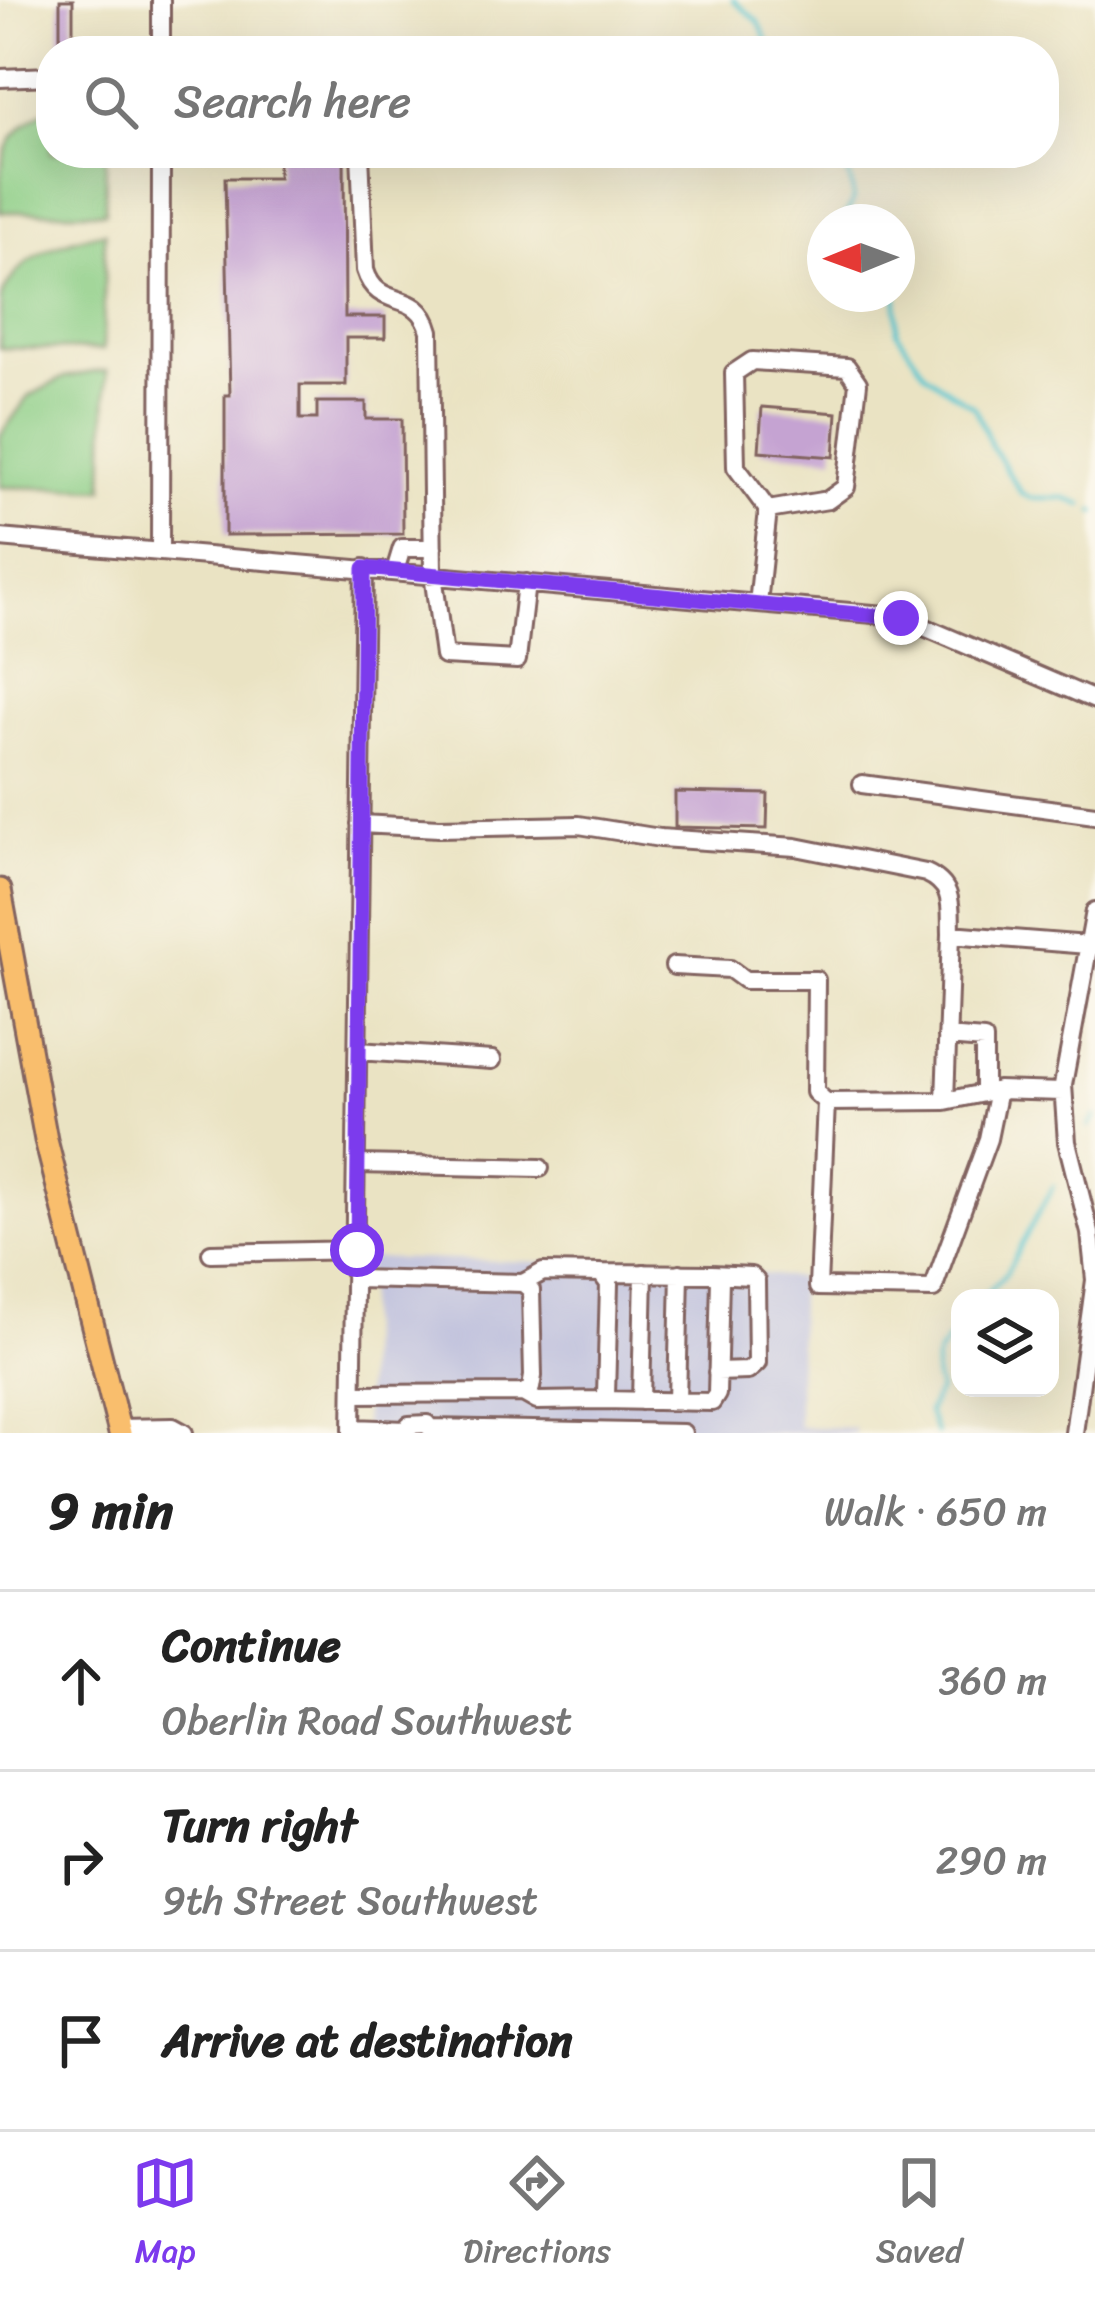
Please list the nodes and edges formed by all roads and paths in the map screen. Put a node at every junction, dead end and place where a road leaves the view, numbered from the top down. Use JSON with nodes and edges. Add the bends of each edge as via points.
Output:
{"nodes":[{"id":1,"x":161,"y":0,"type":"edge"},
{"id":2,"x":161,"y":36,"type":"edge"},
{"id":3,"x":36,"y":76,"type":"edge"},
{"id":4,"x":0,"y":77,"type":"edge"},
{"id":5,"x":161,"y":168,"type":"edge"},
{"id":6,"x":361,"y":168,"type":"edge"},
{"id":7,"x":768,"y":510,"type":"junction"},
{"id":8,"x":0,"y":538,"type":"edge"},
{"id":9,"x":433,"y":548,"type":"junction"},
{"id":10,"x":160,"y":551,"type":"junction"},
{"id":11,"x":364,"y":568,"type":"junction"},
{"id":12,"x":395,"y":571,"type":"junction"},
{"id":13,"x":433,"y":574,"type":"junction"},
{"id":14,"x":526,"y":583,"type":"junction"},
{"id":15,"x":758,"y":604,"type":"junction"},
{"id":16,"x":1095,"y":700,"type":"edge"},
{"id":17,"x":862,"y":784,"type":"dead end"},
{"id":18,"x":1095,"y":815,"type":"edge"},
{"id":19,"x":360,"y":824,"type":"junction"},
{"id":20,"x":0,"y":890,"type":"edge"},
{"id":21,"x":1095,"y":911,"type":"edge"},
{"id":22,"x":950,"y":934,"type":"junction"},
{"id":23,"x":1088,"y":945,"type":"junction"},
{"id":24,"x":674,"y":966,"type":"dead end"},
{"id":25,"x":947,"y":1037,"type":"junction"},
{"id":26,"x":358,"y":1051,"type":"junction"},
{"id":27,"x":492,"y":1060,"type":"dead end"},
{"id":28,"x":991,"y":1091,"type":"junction"},
{"id":29,"x":1063,"y":1092,"type":"junction"},
{"id":30,"x":945,"y":1101,"type":"junction"},
{"id":31,"x":826,"y":1102,"type":"junction"},
{"id":32,"x":358,"y":1164,"type":"junction"},
{"id":33,"x":540,"y":1168,"type":"dead end"},
{"id":34,"x":357,"y":1250,"type":"junction"},
{"id":35,"x":211,"y":1252,"type":"dead end"},
{"id":36,"x":601,"y":1273,"type":"junction"},
{"id":37,"x":644,"y":1273,"type":"junction"},
{"id":38,"x":680,"y":1273,"type":"junction"},
{"id":39,"x":712,"y":1274,"type":"junction"},
{"id":40,"x":356,"y":1279,"type":"junction"},
{"id":41,"x":523,"y":1283,"type":"junction"},
{"id":42,"x":717,"y":1372,"type":"junction"},
{"id":43,"x":523,"y":1393,"type":"junction"},
{"id":44,"x":353,"y":1394,"type":"junction"},
{"id":45,"x":601,"y":1400,"type":"junction"},
{"id":46,"x":641,"y":1401,"type":"junction"},
{"id":47,"x":677,"y":1401,"type":"junction"},
{"id":48,"x":119,"y":1431,"type":"edge"},
{"id":49,"x":352,"y":1431,"type":"edge"},
{"id":50,"x":417,"y":1431,"type":"edge"},
{"id":51,"x":184,"y":1433,"type":"edge"},
{"id":52,"x":682,"y":1433,"type":"edge"},
{"id":53,"x":1074,"y":1433,"type":"edge"}],
"edges":[{"from":1,"to":2,"type":"street"},
{"from":3,"to":4,"type":"street"},
{"from":5,"to":10,"type":"street"},
{"from":6,"to":9,"type":"street","via":[[370,285],[415,304],[430,331]]},
{"from":7,"to":7,"type":"street","via":[[736,466],[734,373],[752,361],[847,367],[858,383],[846,487],[828,500]]},
{"from":7,"to":15,"type":"street"},
{"from":8,"to":10,"type":"street"},
{"from":9,"to":12,"type":"street","via":[[402,548]]},
{"from":9,"to":13,"type":"street"},
{"from":10,"to":11,"type":"street"},
{"from":11,"to":12,"type":"street"},
{"from":11,"to":19,"type":"street"},
{"from":12,"to":13,"type":"street"},
{"from":13,"to":14,"type":"street"},
{"from":13,"to":14,"type":"street","via":[[444,656],[451,659],[517,660]]},
{"from":14,"to":15,"type":"street"},
{"from":15,"to":16,"type":"street","via":[[901,618]]},
{"from":17,"to":18,"type":"street"},
{"from":19,"to":22,"type":"street","via":[[579,825],[796,847],[941,880],[950,894]]},
{"from":19,"to":26,"type":"street"},
{"from":20,"to":48,"type":"main road","via":[[46,1140]]},
{"from":21,"to":23,"type":"street"},
{"from":22,"to":23,"type":"street"},
{"from":22,"to":25,"type":"street"},
{"from":23,"to":29,"type":"street"},
{"from":24,"to":31,"type":"street","via":[[730,969],[745,980],[816,980],[815,1092]]},
{"from":25,"to":28,"type":"street","via":[[984,1040]]},
{"from":25,"to":30,"type":"street"},
{"from":26,"to":27,"type":"street"},
{"from":26,"to":32,"type":"street"},
{"from":28,"to":29,"type":"street"},
{"from":28,"to":30,"type":"street"},
{"from":28,"to":31,"type":"street","via":[[988,1139],[933,1289],[818,1287]]},
{"from":29,"to":53,"type":"street","via":[[1095,1280]]},
{"from":30,"to":31,"type":"street"},
{"from":32,"to":33,"type":"street"},
{"from":32,"to":34,"type":"street"},
{"from":34,"to":35,"type":"street"},
{"from":34,"to":40,"type":"street"},
{"from":36,"to":37,"type":"street"},
{"from":36,"to":41,"type":"street","via":[[543,1272]]},
{"from":36,"to":45,"type":"street","via":[[609,1284]]},
{"from":37,"to":38,"type":"street"},
{"from":37,"to":46,"type":"street"},
{"from":38,"to":39,"type":"street"},
{"from":38,"to":47,"type":"street"},
{"from":39,"to":42,"type":"street","via":[[719,1279]]},
{"from":39,"to":42,"type":"street","via":[[756,1281],[757,1364],[748,1372]]},
{"from":40,"to":41,"type":"street"},
{"from":40,"to":44,"type":"street"},
{"from":41,"to":43,"type":"street","via":[[531,1290],[533,1376]]},
{"from":42,"to":47,"type":"street","via":[[712,1402]]},
{"from":43,"to":44,"type":"street"},
{"from":43,"to":45,"type":"street","via":[[536,1401]]},
{"from":44,"to":49,"type":"street"},
{"from":45,"to":46,"type":"street"},
{"from":46,"to":47,"type":"street"},
{"from":48,"to":51,"type":"street","via":[[173,1426]]},
{"from":49,"to":50,"type":"street"},
{"from":50,"to":52,"type":"street"}]}
